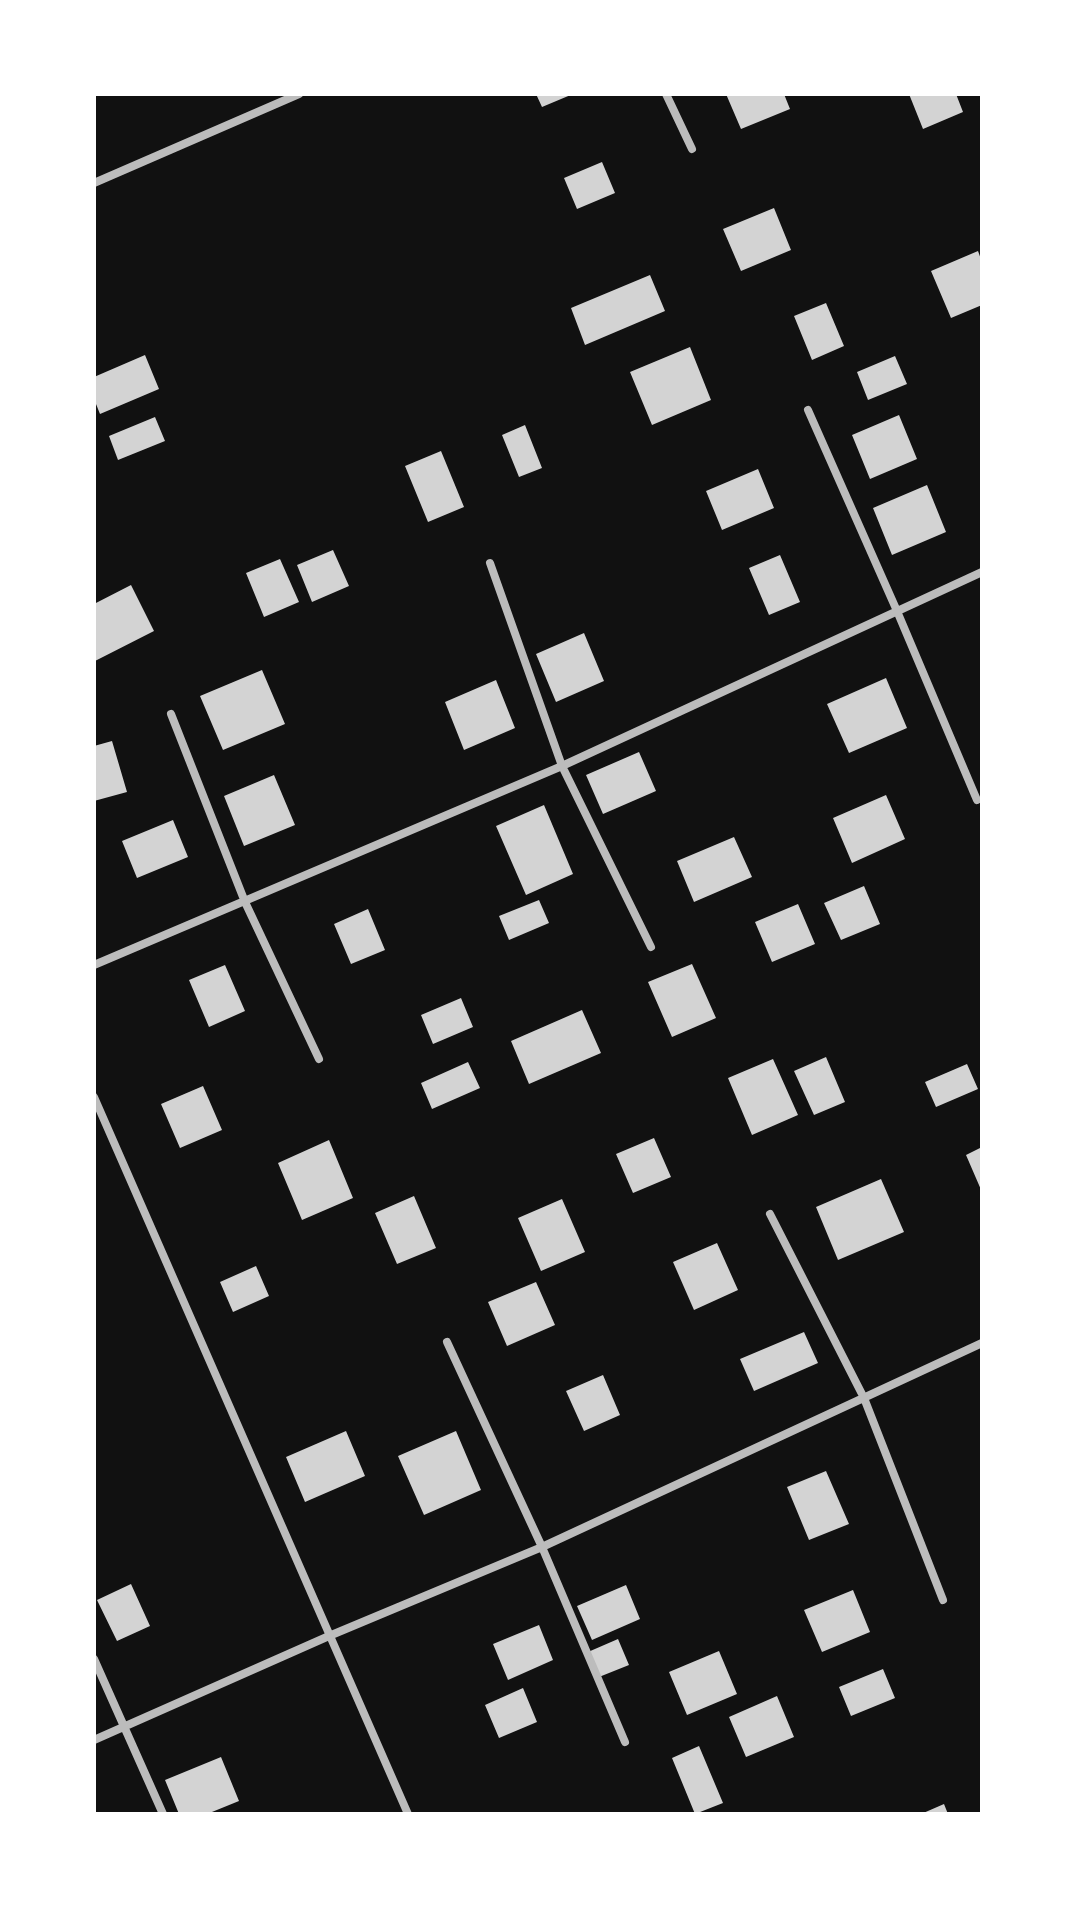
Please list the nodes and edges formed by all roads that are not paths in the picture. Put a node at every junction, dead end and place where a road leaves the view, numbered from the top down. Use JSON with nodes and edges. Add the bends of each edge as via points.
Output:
{"nodes":[{"id":1,"x":299,"y":94,"type":"edge"},
{"id":2,"x":666,"y":94,"type":"edge"},
{"id":3,"x":692,"y":149,"type":"dead end"},
{"id":4,"x":94,"y":183,"type":"edge"},
{"id":5,"x":808,"y":410,"type":"dead end"},
{"id":6,"x":490,"y":563,"type":"dead end"},
{"id":7,"x":982,"y":572,"type":"edge"},
{"id":8,"x":897,"y":611,"type":"junction"},
{"id":9,"x":171,"y":714,"type":"dead end"},
{"id":10,"x":562,"y":766,"type":"junction"},
{"id":11,"x":977,"y":800,"type":"dead end"},
{"id":12,"x":245,"y":902,"type":"junction"},
{"id":13,"x":651,"y":947,"type":"dead end"},
{"id":14,"x":94,"y":965,"type":"edge"},
{"id":15,"x":319,"y":1059,"type":"dead end"},
{"id":16,"x":94,"y":1097,"type":"edge"},
{"id":17,"x":770,"y":1214,"type":"dead end"},
{"id":18,"x":447,"y":1342,"type":"dead end"},
{"id":19,"x":982,"y":1343,"type":"edge"},
{"id":20,"x":864,"y":1398,"type":"junction"},
{"id":21,"x":542,"y":1547,"type":"junction"},
{"id":22,"x":943,"y":1600,"type":"dead end"},
{"id":23,"x":329,"y":1636,"type":"junction"},
{"id":24,"x":94,"y":1659,"type":"edge"},
{"id":25,"x":124,"y":1726,"type":"junction"},
{"id":26,"x":94,"y":1740,"type":"edge"},
{"id":27,"x":625,"y":1742,"type":"dead end"},
{"id":28,"x":163,"y":1814,"type":"edge"},
{"id":29,"x":408,"y":1814,"type":"edge"}],
"edges":[{"from":1,"to":4,"type":"street"},
{"from":2,"to":3,"type":"street"},
{"from":5,"to":8,"type":"street"},
{"from":6,"to":10,"type":"street"},
{"from":7,"to":8,"type":"street"},
{"from":8,"to":10,"type":"street"},
{"from":8,"to":11,"type":"street"},
{"from":9,"to":12,"type":"street"},
{"from":10,"to":12,"type":"street"},
{"from":10,"to":13,"type":"street"},
{"from":12,"to":14,"type":"street"},
{"from":12,"to":15,"type":"street"},
{"from":16,"to":23,"type":"street"},
{"from":17,"to":20,"type":"street"},
{"from":18,"to":21,"type":"street"},
{"from":19,"to":20,"type":"street"},
{"from":20,"to":21,"type":"street"},
{"from":20,"to":22,"type":"street"},
{"from":21,"to":23,"type":"street"},
{"from":21,"to":27,"type":"street"},
{"from":23,"to":25,"type":"street"},
{"from":23,"to":29,"type":"street"},
{"from":24,"to":25,"type":"street"},
{"from":25,"to":26,"type":"street"},
{"from":25,"to":28,"type":"street"}]}
